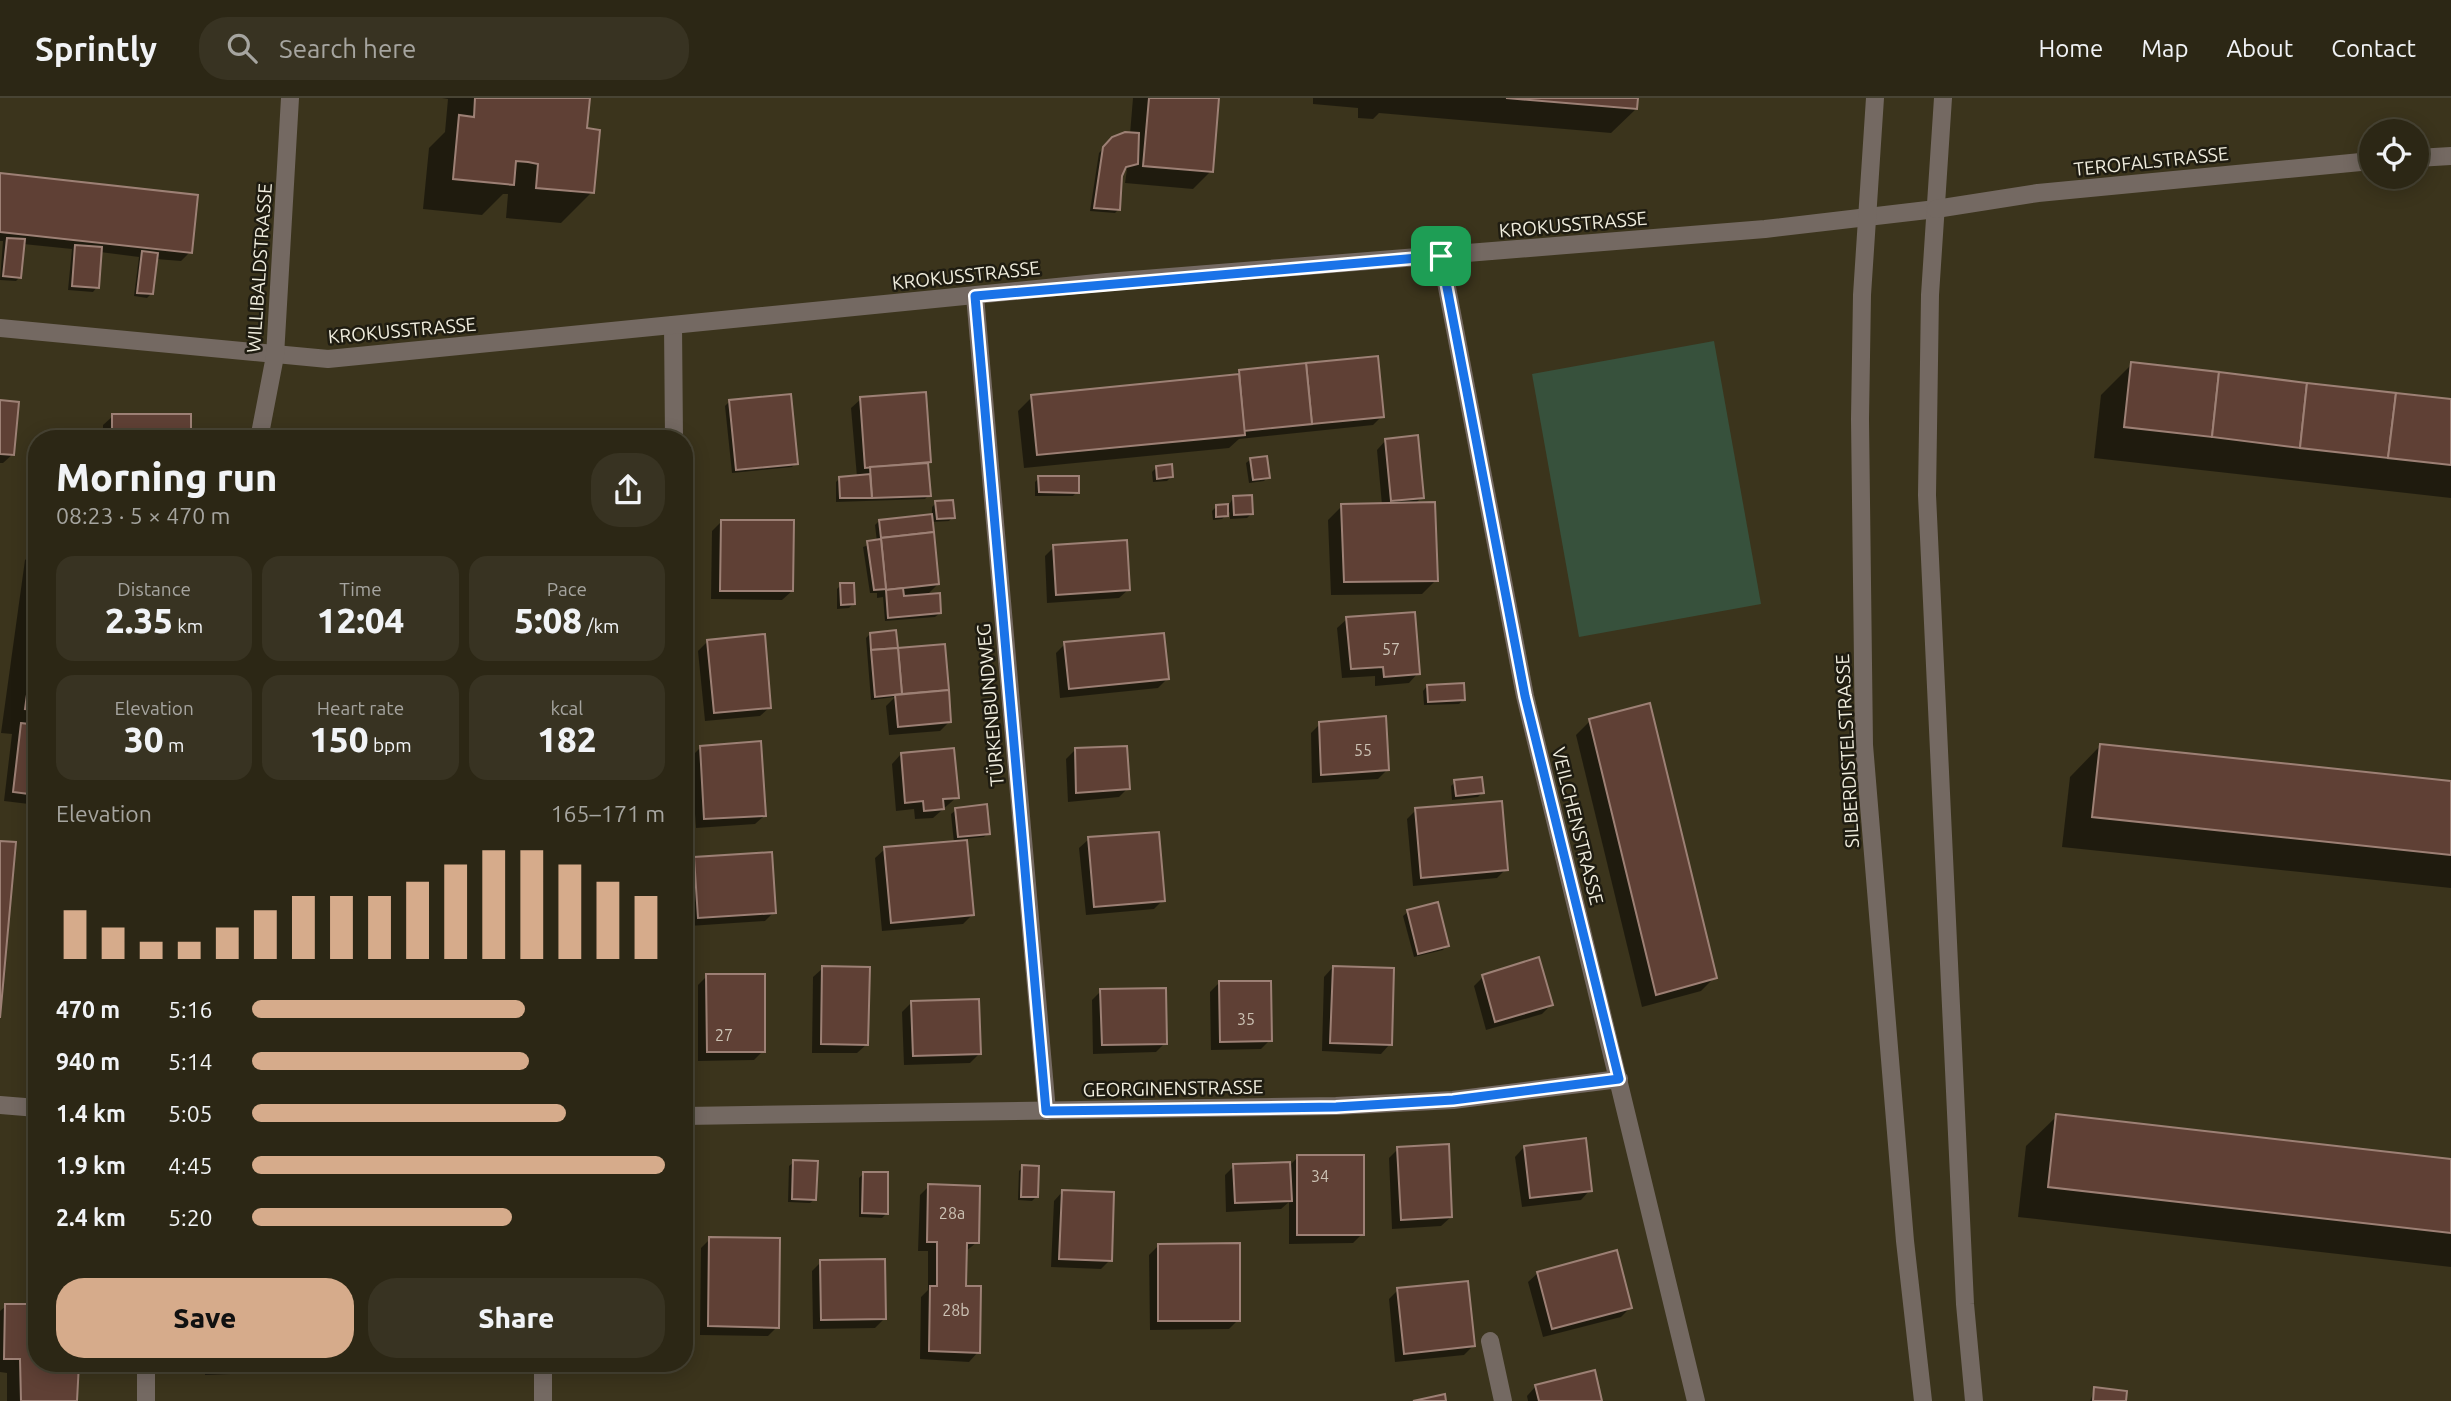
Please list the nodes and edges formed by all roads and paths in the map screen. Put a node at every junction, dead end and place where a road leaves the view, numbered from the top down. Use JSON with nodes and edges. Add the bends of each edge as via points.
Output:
{"nodes":[{"id":1,"x":290,"y":98,"type":"edge"},
{"id":2,"x":1875,"y":98,"type":"edge"},
{"id":3,"x":1943,"y":98,"type":"edge"},
{"id":4,"x":2451,"y":156,"type":"edge"},
{"id":5,"x":2429,"y":157,"type":"edge"},
{"id":6,"x":2359,"y":162,"type":"edge"},
{"id":7,"x":1936,"y":209,"type":"junction"},
{"id":8,"x":1868,"y":219,"type":"junction"},
{"id":9,"x":1441,"y":256,"type":"junction"},
{"id":10,"x":975,"y":296,"type":"junction"},
{"id":11,"x":673,"y":325,"type":"junction"},
{"id":12,"x":0,"y":328,"type":"edge"},
{"id":13,"x":275,"y":356,"type":"junction"},
{"id":14,"x":261,"y":430,"type":"edge"},
{"id":15,"x":674,"y":430,"type":"edge"},
{"id":16,"x":1619,"y":1079,"type":"junction"},
{"id":17,"x":0,"y":1105,"type":"edge"},
{"id":18,"x":28,"y":1107,"type":"edge"},
{"id":19,"x":1046,"y":1111,"type":"junction"},
{"id":20,"x":693,"y":1116,"type":"edge"},
{"id":21,"x":1490,"y":1341,"type":"dead end"},
{"id":22,"x":146,"y":1372,"type":"edge"},
{"id":23,"x":542,"y":1372,"type":"edge"},
{"id":24,"x":146,"y":1401,"type":"edge"},
{"id":25,"x":543,"y":1401,"type":"edge"},
{"id":26,"x":1503,"y":1401,"type":"edge"},
{"id":27,"x":1696,"y":1401,"type":"edge"},
{"id":28,"x":1923,"y":1401,"type":"edge"},
{"id":29,"x":1974,"y":1401,"type":"edge"}],
"edges":[{"from":1,"to":13,"type":"street","name":"WILLIBALDSTRASSE"},
{"from":2,"to":8,"type":"street","name":"SILBERDISTELSTRASSE"},
{"from":3,"to":7,"type":"street"},
{"from":4,"to":5,"type":"street"},
{"from":6,"to":7,"type":"street","name":"TEROFALSTRASSE","via":[[2038,193]]},
{"from":7,"to":8,"type":"street","name":"KROKUSSTRASSE"},
{"from":7,"to":29,"type":"street","via":[[1927,495],[1965,1304]]},
{"from":8,"to":9,"type":"street","name":"KROKUSSTRASSE"},
{"from":8,"to":28,"type":"street","name":"SILBERDISTELSTRASSE","via":[[1860,419],[1864,745],[1905,1241]]},
{"from":9,"to":10,"type":"street","name":"KROKUSSTRASSE"},
{"from":9,"to":16,"type":"street","name":"VEILCHENSTRASSE","via":[[1525,696]]},
{"from":10,"to":11,"type":"street","name":"KROKUSSTRASSE"},
{"from":10,"to":19,"type":"street","name":"TÜRKENBUNDWEG"},
{"from":11,"to":13,"type":"street","name":"KROKUSSTRASSE","via":[[328,359]]},
{"from":11,"to":15,"type":"street"},
{"from":12,"to":13,"type":"street","name":"KROKUSSTRASSE"},
{"from":13,"to":14,"type":"street","name":"WILLIBALDSTRASSE"},
{"from":16,"to":19,"type":"street","name":"GEORGINENSTRASSE","via":[[1453,1100],[1336,1107]]},
{"from":16,"to":27,"type":"street","name":"VEILCHENSTRASSE"},
{"from":17,"to":18,"type":"street"},
{"from":19,"to":20,"type":"street","name":"GEORGINENSTRASSE"},
{"from":21,"to":26,"type":"street"},
{"from":22,"to":24,"type":"street"},
{"from":23,"to":25,"type":"street"}]}
